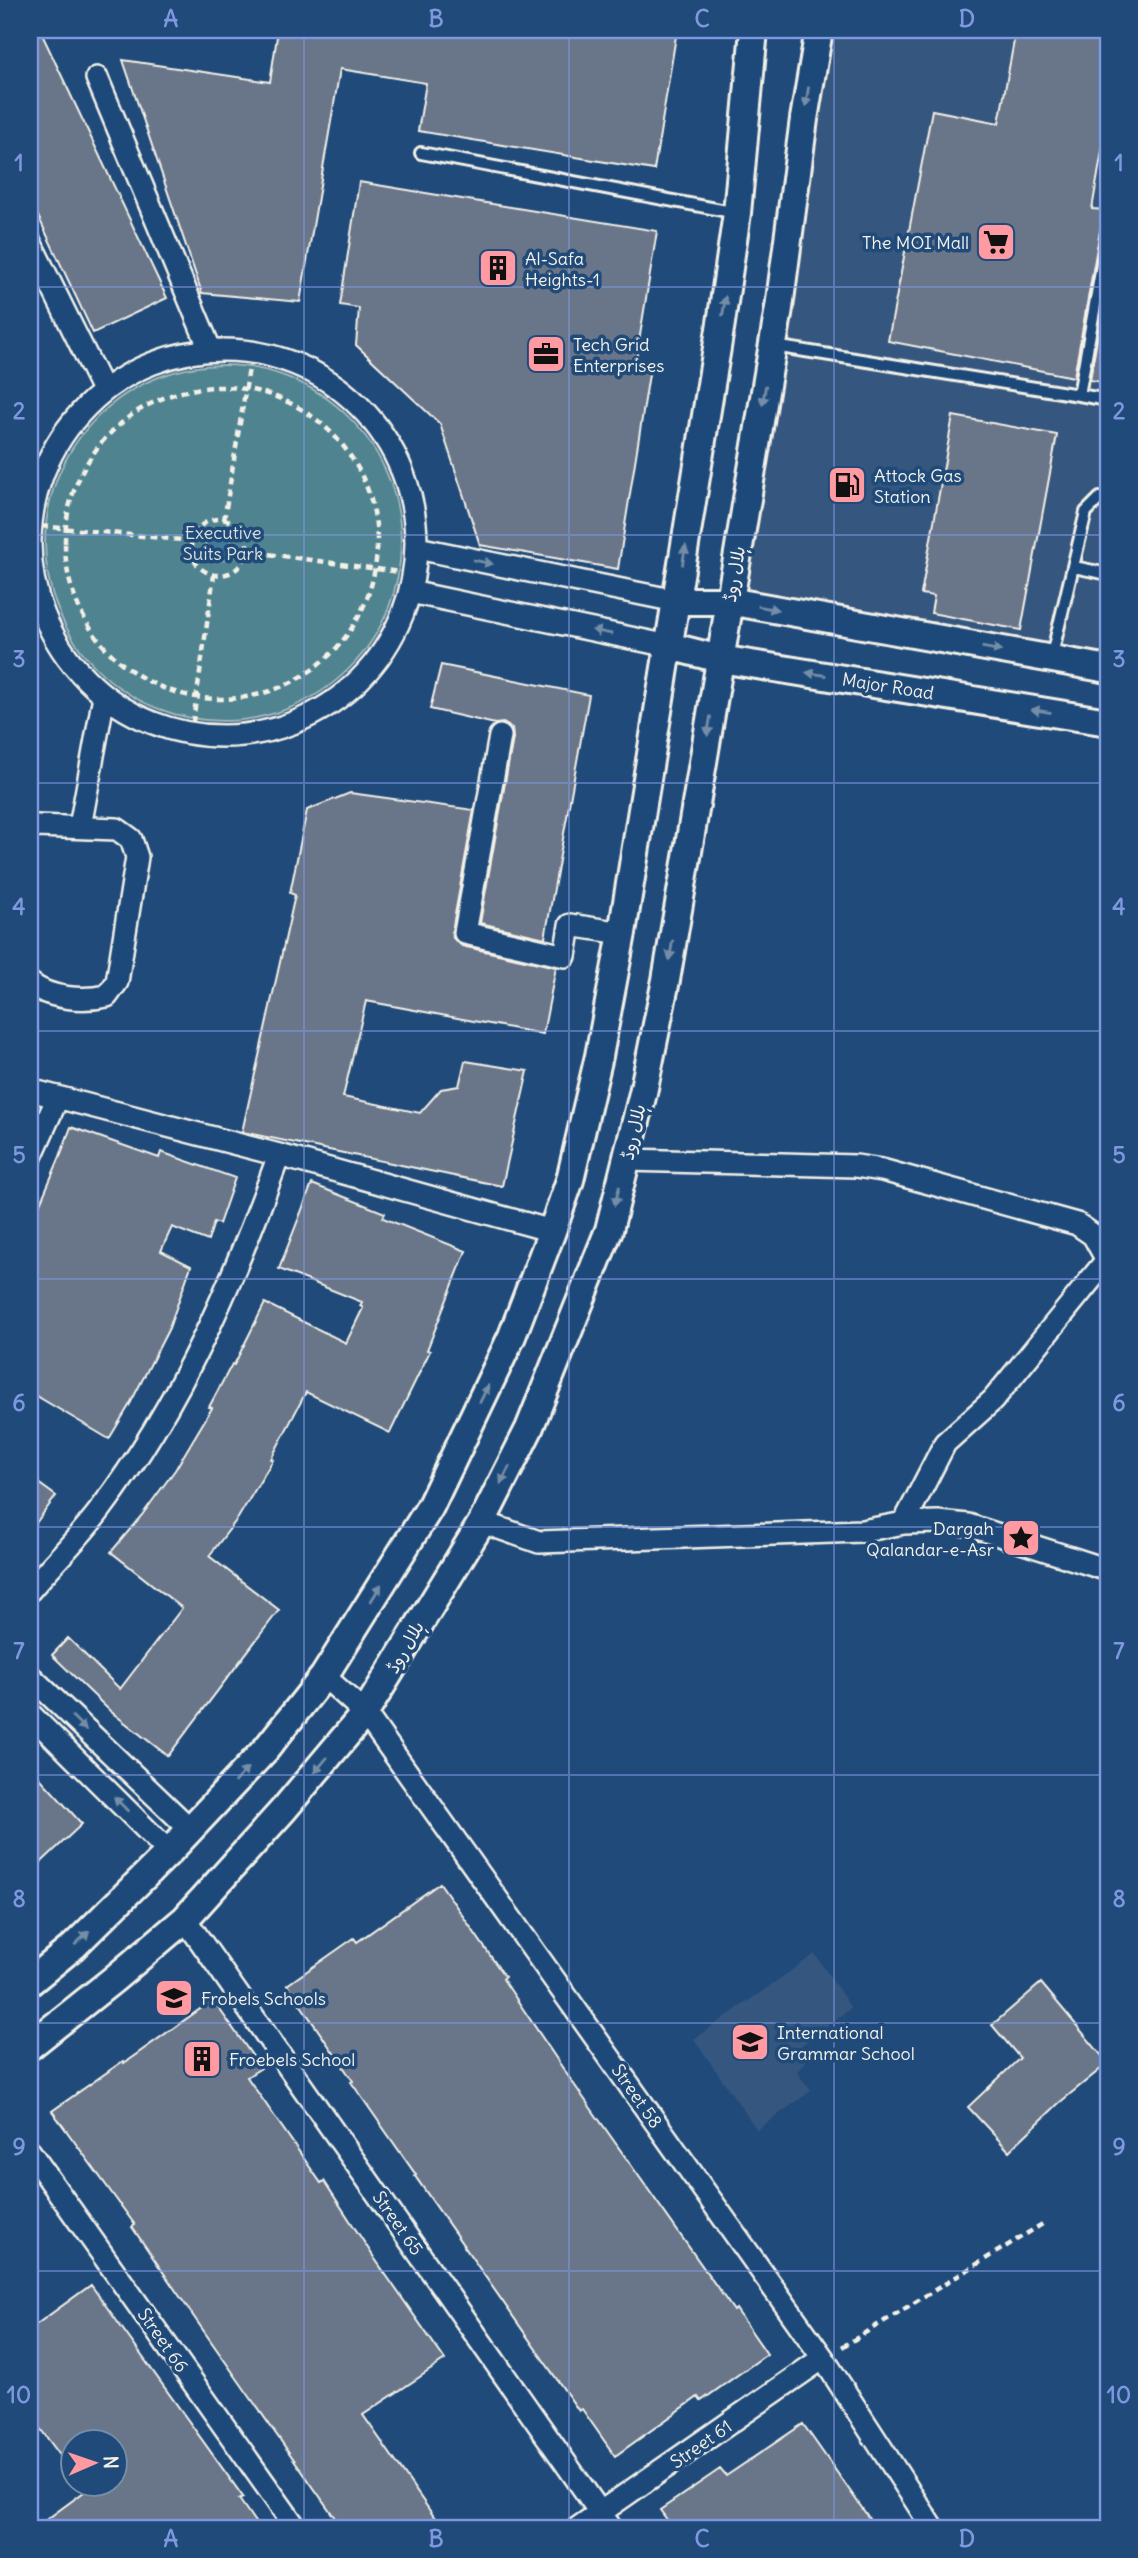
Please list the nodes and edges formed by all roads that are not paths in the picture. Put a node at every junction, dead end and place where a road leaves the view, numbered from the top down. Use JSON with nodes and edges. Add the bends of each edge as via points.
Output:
{"nodes":[{"id":1,"x":754,"y":30,"type":"edge"},
{"id":2,"x":819,"y":30,"type":"edge"},
{"id":3,"x":97,"y":78,"type":"dead end"},
{"id":4,"x":421,"y":153,"type":"dead end"},
{"id":5,"x":737,"y":213,"type":"junction"},
{"id":6,"x":1108,"y":232,"type":"edge"},
{"id":7,"x":30,"y":242,"type":"edge"},
{"id":8,"x":773,"y":345,"type":"junction"},
{"id":9,"x":210,"y":349,"type":"junction"},
{"id":10,"x":103,"y":390,"type":"junction"},
{"id":11,"x":1079,"y":395,"type":"junction"},
{"id":12,"x":1108,"y":400,"type":"edge"},
{"id":13,"x":1108,"y":499,"type":"edge"},
{"id":14,"x":30,"y":525,"type":"edge"},
{"id":15,"x":416,"y":548,"type":"junction"},
{"id":16,"x":1074,"y":567,"type":"junction"},
{"id":17,"x":1108,"y":574,"type":"edge"},
{"id":18,"x":412,"y":583,"type":"junction"},
{"id":19,"x":676,"y":601,"type":"junction"},
{"id":20,"x":729,"y":601,"type":"junction"},
{"id":21,"x":669,"y":646,"type":"junction"},
{"id":22,"x":720,"y":659,"type":"junction"},
{"id":23,"x":1051,"y":659,"type":"junction"},
{"id":24,"x":1108,"y":669,"type":"edge"},
{"id":25,"x":104,"y":696,"type":"junction"},
{"id":26,"x":1108,"y":722,"type":"edge"},
{"id":27,"x":500,"y":736,"type":"dead end"},
{"id":28,"x":80,"y":827,"type":"junction"},
{"id":29,"x":30,"y":829,"type":"edge"},
{"id":30,"x":622,"y":933,"type":"junction"},
{"id":31,"x":30,"y":983,"type":"edge"},
{"id":32,"x":30,"y":1090,"type":"edge"},
{"id":33,"x":58,"y":1097,"type":"junction"},
{"id":34,"x":279,"y":1155,"type":"junction"},
{"id":35,"x":30,"y":1159,"type":"edge"},
{"id":36,"x":627,"y":1160,"type":"junction"},
{"id":37,"x":552,"y":1231,"type":"junction"},
{"id":38,"x":1108,"y":1263,"type":"edge"},
{"id":39,"x":482,"y":1522,"type":"junction"},
{"id":40,"x":904,"y":1523,"type":"junction"},
{"id":41,"x":1108,"y":1570,"type":"edge"},
{"id":42,"x":30,"y":1590,"type":"edge"},
{"id":43,"x":30,"y":1676,"type":"edge"},
{"id":44,"x":324,"y":1676,"type":"junction"},
{"id":45,"x":365,"y":1713,"type":"junction"},
{"id":46,"x":30,"y":1714,"type":"edge"},
{"id":47,"x":190,"y":1829,"type":"junction"},
{"id":48,"x":169,"y":1852,"type":"junction"},
{"id":49,"x":185,"y":1919,"type":"junction"},
{"id":50,"x":30,"y":1982,"type":"edge"},
{"id":51,"x":30,"y":2046,"type":"edge"},
{"id":52,"x":30,"y":2152,"type":"edge"},
{"id":53,"x":823,"y":2358,"type":"junction"},
{"id":54,"x":606,"y":2521,"type":"edge"},
{"id":55,"x":296,"y":2528,"type":"edge"},
{"id":56,"x":578,"y":2528,"type":"edge"},
{"id":57,"x":933,"y":2528,"type":"edge"}],
"edges":[{"from":1,"to":5,"type":"street"},
{"from":2,"to":8,"type":"street","name":"ہلال روڈ","one_way":true},
{"from":3,"to":9,"type":"street"},
{"from":4,"to":5,"type":"lane"},
{"from":19,"to":5,"type":"street","one_way":true},
{"from":6,"to":11,"type":"lane"},
{"from":7,"to":10,"type":"street"},
{"from":8,"to":11,"type":"lane"},
{"from":8,"to":20,"type":"street","name":"ہلال روڈ","one_way":true},
{"from":9,"to":10,"type":"street","via":[[153,361]]},
{"from":9,"to":15,"type":"street","via":[[252,350],[305,367],[352,398],[388,441],[410,492]]},
{"from":10,"to":14,"type":"street","via":[[67,428],[48,462]]},
{"from":11,"to":12,"type":"lane"},
{"from":13,"to":16,"type":"lane","via":[[1100,498],[1086,512]]},
{"from":14,"to":25,"type":"street","via":[[32,573],[45,620],[70,662]]},
{"from":15,"to":18,"type":"street"},
{"from":15,"to":19,"type":"street","one_way":true},
{"from":16,"to":17,"type":"lane"},
{"from":16,"to":23,"type":"lane"},
{"from":21,"to":18,"type":"street","one_way":true},
{"from":18,"to":25,"type":"street","via":[[388,645],[351,689],[303,720],[248,736],[191,735],[145,721]]},
{"from":19,"to":20,"type":"street"},
{"from":19,"to":21,"type":"street"},
{"from":20,"to":22,"type":"street","name":"ہلال روڈ"},
{"from":20,"to":23,"type":"street","one_way":true},
{"from":21,"to":22,"type":"street","name":"Major Road"},
{"from":21,"to":30,"type":"street"},
{"from":26,"to":22,"type":"street","name":"Major Road","one_way":true},
{"from":22,"to":36,"type":"street","name":"ہلال روڈ","one_way":true,"via":[[666,980]]},
{"from":23,"to":24,"type":"street"},
{"from":25,"to":28,"type":"street"},
{"from":27,"to":30,"type":"street","via":[[465,933],[565,956],[570,925]]},
{"from":28,"to":29,"type":"street"},
{"from":28,"to":31,"type":"street","via":[[117,829],[131,839],[137,857],[117,982],[107,996],[86,1000],[39,990]]},
{"from":30,"to":37,"type":"street","via":[[570,1180]]},
{"from":32,"to":33,"type":"street"},
{"from":33,"to":34,"type":"street"},
{"from":33,"to":35,"type":"street"},
{"from":34,"to":37,"type":"street"},
{"from":34,"to":42,"type":"street","via":[[226,1292],[185,1375],[99,1510]]},
{"from":36,"to":38,"type":"street","via":[[856,1166],[902,1173],[1077,1224],[1093,1235]]},
{"from":36,"to":39,"type":"street","name":"ہلال روڈ","one_way":true,"via":[[609,1230],[568,1333],[529,1429]]},
{"from":44,"to":37,"type":"street","one_way":true,"via":[[430,1507],[512,1336]]},
{"from":38,"to":40,"type":"street","via":[[993,1400],[945,1443]]},
{"from":39,"to":40,"type":"street","via":[[539,1542],[862,1531]]},
{"from":39,"to":45,"type":"street","name":"ہلال روڈ"},
{"from":40,"to":41,"type":"street","via":[[968,1525]]},
{"from":43,"to":47,"type":"street","one_way":true},
{"from":44,"to":45,"type":"street","name":"Street 58"},
{"from":47,"to":44,"type":"street","one_way":true,"via":[[266,1749]]},
{"from":45,"to":49,"type":"street","name":"ہلال روڈ","one_way":true},
{"from":45,"to":53,"type":"street","name":"Street 58"},
{"from":48,"to":46,"type":"street","one_way":true},
{"from":47,"to":48,"type":"street"},
{"from":50,"to":48,"type":"street","one_way":true,"via":[[74,1946]]},
{"from":49,"to":51,"type":"street","name":"ہلال روڈ"},
{"from":49,"to":54,"type":"street","name":"Street 65"},
{"from":52,"to":55,"type":"street","name":"Street 66"},
{"from":53,"to":54,"type":"street","name":"Street 61"},
{"from":53,"to":57,"type":"street","name":"Street 58"},
{"from":54,"to":56,"type":"street","name":"Street 61"}]}
